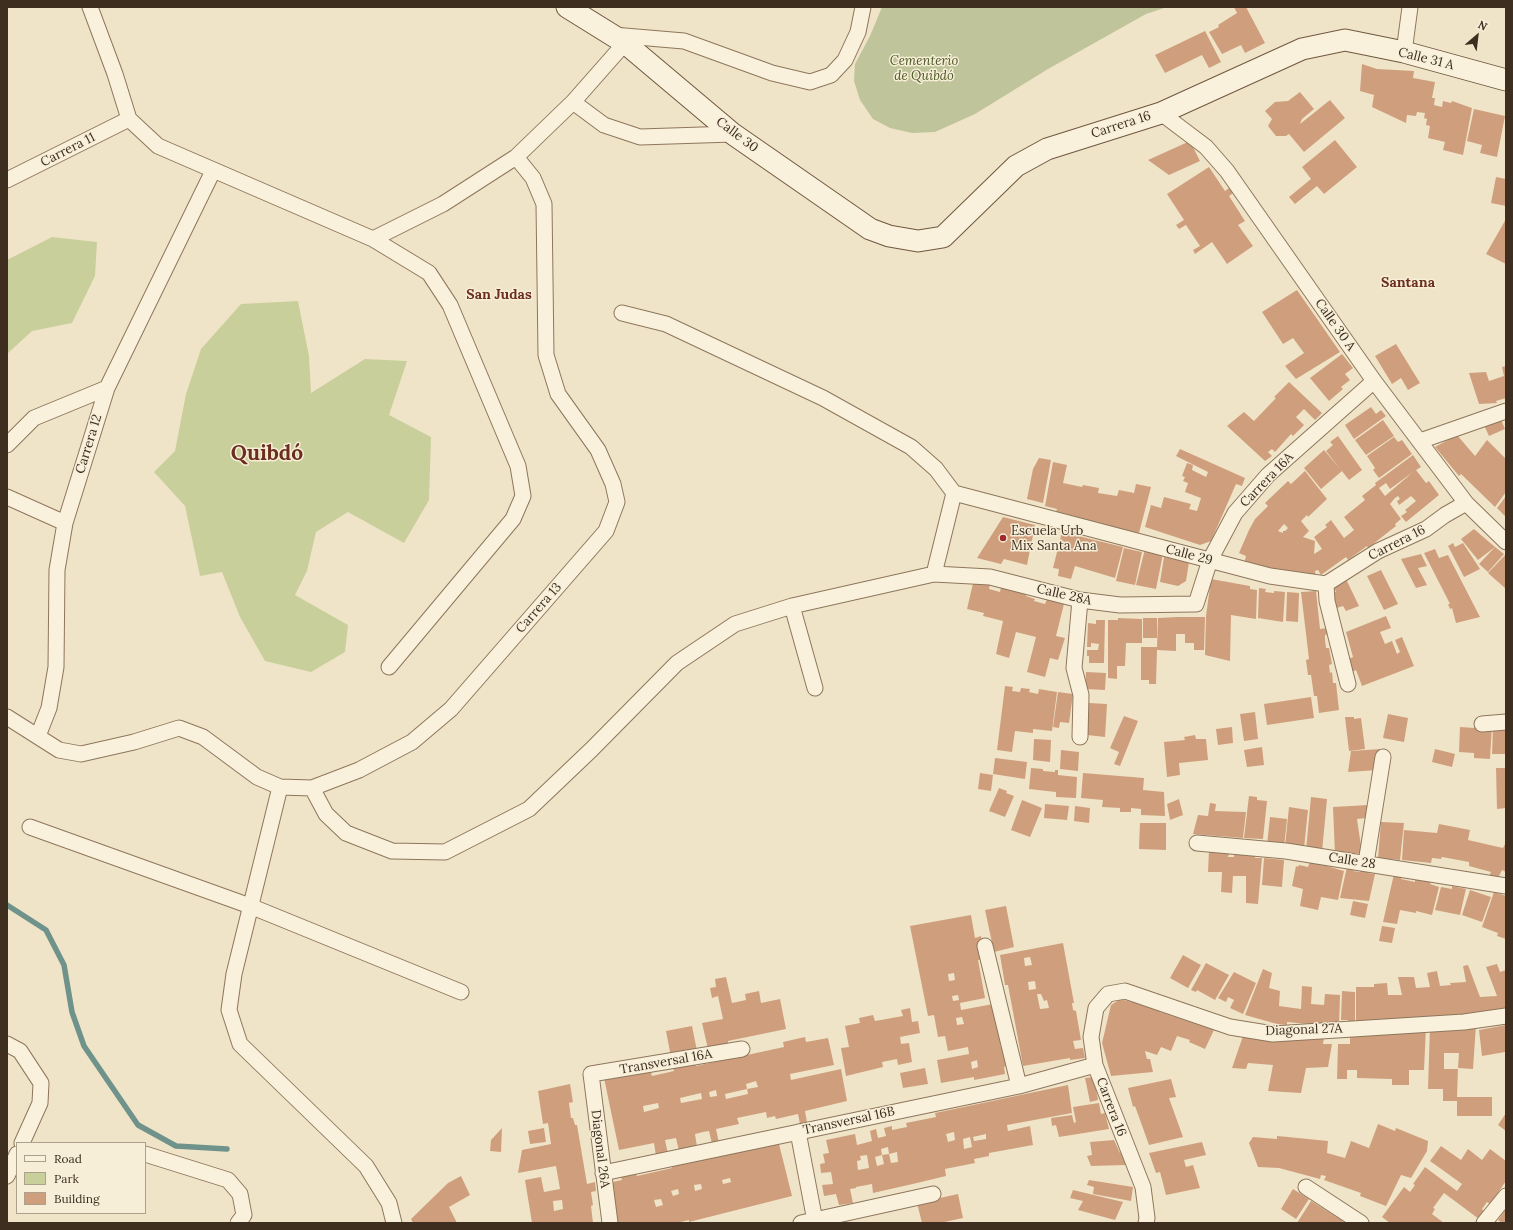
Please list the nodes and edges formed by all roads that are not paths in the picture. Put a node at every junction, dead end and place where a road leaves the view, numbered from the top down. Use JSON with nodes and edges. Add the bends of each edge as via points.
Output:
{"nodes":[{"id":1,"x":90,"y":7,"type":"edge"},
{"id":2,"x":567,"y":7,"type":"edge"},
{"id":3,"x":863,"y":7,"type":"edge"},
{"id":4,"x":1410,"y":7,"type":"edge"},
{"id":5,"x":618,"y":39,"type":"junction"},
{"id":6,"x":1345,"y":40,"type":"joint"},
{"id":7,"x":1404,"y":52,"type":"junction"},
{"id":8,"x":1506,"y":80,"type":"edge"},
{"id":9,"x":573,"y":102,"type":"junction"},
{"id":10,"x":1160,"y":113,"type":"junction"},
{"id":11,"x":129,"y":119,"type":"junction"},
{"id":12,"x":733,"y":134,"type":"junction"},
{"id":13,"x":516,"y":157,"type":"junction"},
{"id":14,"x":213,"y":171,"type":"junction"},
{"id":15,"x":7,"y":180,"type":"edge"},
{"id":16,"x":373,"y":239,"type":"junction"},
{"id":17,"x":918,"y":241,"type":"joint"},
{"id":18,"x":622,"y":313,"type":"dead end"},
{"id":19,"x":1374,"y":381,"type":"junction"},
{"id":20,"x":106,"y":388,"type":"junction"},
{"id":21,"x":1506,"y":411,"type":"edge"},
{"id":22,"x":1420,"y":440,"type":"junction"},
{"id":23,"x":7,"y":445,"type":"edge"},
{"id":24,"x":954,"y":493,"type":"junction"},
{"id":25,"x":7,"y":497,"type":"edge"},
{"id":26,"x":1466,"y":502,"type":"junction"},
{"id":27,"x":65,"y":523,"type":"junction"},
{"id":28,"x":1506,"y":542,"type":"edge"},
{"id":29,"x":1210,"y":560,"type":"junction"},
{"id":30,"x":934,"y":574,"type":"junction"},
{"id":31,"x":1326,"y":584,"type":"junction"},
{"id":32,"x":1080,"y":600,"type":"junction"},
{"id":33,"x":1196,"y":604,"type":"joint"},
{"id":34,"x":792,"y":606,"type":"junction"},
{"id":35,"x":389,"y":667,"type":"dead end"},
{"id":36,"x":1348,"y":684,"type":"dead end"},
{"id":37,"x":815,"y":688,"type":"dead end"},
{"id":38,"x":7,"y":717,"type":"edge"},
{"id":39,"x":1506,"y":722,"type":"edge"},
{"id":40,"x":1482,"y":724,"type":"dead end"},
{"id":41,"x":38,"y":736,"type":"junction"},
{"id":42,"x":1080,"y":737,"type":"dead end"},
{"id":43,"x":1383,"y":757,"type":"dead end"},
{"id":44,"x":280,"y":787,"type":"junction"},
{"id":45,"x":312,"y":788,"type":"junction"},
{"id":46,"x":30,"y":827,"type":"dead end"},
{"id":47,"x":1196,"y":843,"type":"dead end"},
{"id":48,"x":1366,"y":863,"type":"junction"},
{"id":49,"x":1506,"y":886,"type":"edge"},
{"id":50,"x":250,"y":906,"type":"junction"},
{"id":51,"x":985,"y":946,"type":"dead end"},
{"id":52,"x":461,"y":992,"type":"dead end"},
{"id":53,"x":1108,"y":994,"type":"joint"},
{"id":54,"x":1506,"y":1016,"type":"edge"},
{"id":55,"x":7,"y":1044,"type":"edge"},
{"id":56,"x":742,"y":1049,"type":"dead end"},
{"id":57,"x":1095,"y":1065,"type":"junction"},
{"id":58,"x":591,"y":1074,"type":"joint"},
{"id":59,"x":1019,"y":1086,"type":"junction"},
{"id":60,"x":798,"y":1132,"type":"junction"},
{"id":61,"x":22,"y":1142,"type":"edge"},
{"id":62,"x":146,"y":1154,"type":"edge"},
{"id":63,"x":16,"y":1156,"type":"edge"},
{"id":64,"x":603,"y":1173,"type":"junction"},
{"id":65,"x":7,"y":1176,"type":"edge"},
{"id":66,"x":1306,"y":1187,"type":"dead end"},
{"id":67,"x":933,"y":1194,"type":"dead end"},
{"id":68,"x":1506,"y":1196,"type":"edge"},
{"id":69,"x":1353,"y":1221,"type":"edge"},
{"id":70,"x":808,"y":1222,"type":"edge"},
{"id":71,"x":238,"y":1223,"type":"edge"},
{"id":72,"x":394,"y":1223,"type":"edge"},
{"id":73,"x":610,"y":1223,"type":"edge"},
{"id":74,"x":1146,"y":1223,"type":"edge"},
{"id":75,"x":1484,"y":1223,"type":"edge"}],
"edges":[{"from":1,"to":11,"type":"street"},
{"from":2,"to":5,"type":"main road","name":"Calle 30"},
{"from":3,"to":5,"type":"street","via":[[858,32],[845,60],[831,75],[810,82],[772,73],[684,41]]},
{"from":4,"to":7,"type":"street"},
{"from":5,"to":9,"type":"street"},
{"from":5,"to":12,"type":"main road","name":"Calle 30"},
{"from":6,"to":7,"type":"main road","name":"Calle 31 A"},
{"from":6,"to":10,"type":"main road","name":"Carrera 16","via":[[1302,49]]},
{"from":7,"to":8,"type":"main road","name":"Calle 31 A"},
{"from":9,"to":12,"type":"street","via":[[604,125],[640,137]]},
{"from":9,"to":13,"type":"street"},
{"from":10,"to":17,"type":"main road","name":"Carrera 16","via":[[1047,149],[1016,166],[943,237]]},
{"from":10,"to":19,"type":"street","name":"Calle 30 A","via":[[1206,147],[1227,171]]},
{"from":11,"to":14,"type":"street","via":[[158,146]]},
{"from":11,"to":15,"type":"street","name":"Carrera 11"},
{"from":12,"to":17,"type":"main road","name":"Calle 30","via":[[870,229],[889,236]]},
{"from":13,"to":16,"type":"street","via":[[443,204]]},
{"from":13,"to":45,"type":"street","name":"Carrera 13","via":[[534,178],[544,204],[546,355],[558,394],[598,450],[613,484],[616,502],[606,531],[451,709],[412,742],[359,770]]},
{"from":14,"to":16,"type":"street"},
{"from":14,"to":20,"type":"street","name":"Carrera 12"},
{"from":16,"to":35,"type":"street","via":[[429,273],[450,304],[518,466],[523,496],[513,519]]},
{"from":18,"to":24,"type":"street","via":[[666,324],[824,398],[911,448],[936,469]]},
{"from":19,"to":22,"type":"street","name":"Calle 30 A"},
{"from":19,"to":29,"type":"street","name":"Carrera 16A","via":[[1268,475],[1235,513]]},
{"from":20,"to":23,"type":"street","via":[[34,418]]},
{"from":20,"to":27,"type":"street","name":"Carrera 12"},
{"from":21,"to":22,"type":"street"},
{"from":22,"to":26,"type":"street","name":"Calle 30 A"},
{"from":24,"to":29,"type":"street","name":"Calle 29"},
{"from":24,"to":30,"type":"street"},
{"from":25,"to":27,"type":"street"},
{"from":26,"to":28,"type":"street","name":"Calle 30 A"},
{"from":26,"to":31,"type":"street","name":"Carrera 16","via":[[1426,529],[1378,551]]},
{"from":27,"to":41,"type":"street","name":"Carrera 12","via":[[58,570],[56,667],[49,708]]},
{"from":29,"to":31,"type":"street","name":"Calle 29","via":[[1270,576]]},
{"from":29,"to":33,"type":"street","name":"Carrera 16A"},
{"from":30,"to":32,"type":"street","name":"Calle 28A","via":[[990,576]]},
{"from":30,"to":34,"type":"street","name":"Calle 28A"},
{"from":31,"to":36,"type":"street","via":[[1327,601]]},
{"from":32,"to":33,"type":"street","name":"Calle 28A","via":[[1120,605]]},
{"from":32,"to":42,"type":"street","via":[[1074,668],[1081,695]]},
{"from":34,"to":37,"type":"street"},
{"from":34,"to":45,"type":"street","name":"Calle 28A","via":[[735,624],[677,663],[529,809],[445,852],[392,852],[346,833],[326,814]]},
{"from":38,"to":41,"type":"street"},
{"from":39,"to":40,"type":"street"},
{"from":41,"to":44,"type":"street","via":[[59,750],[81,754],[179,728],[203,737],[257,777]]},
{"from":43,"to":48,"type":"street"},
{"from":44,"to":45,"type":"street"},
{"from":44,"to":50,"type":"street"},
{"from":46,"to":50,"type":"street"},
{"from":47,"to":48,"type":"street","name":"Calle 28","via":[[1286,851]]},
{"from":48,"to":49,"type":"street","name":"Calle 28"},
{"from":50,"to":52,"type":"street"},
{"from":50,"to":72,"type":"street","via":[[234,974],[229,1010],[240,1044],[366,1166],[389,1203]]},
{"from":51,"to":59,"type":"street"},
{"from":53,"to":54,"type":"street","name":"Diagonal 27A","via":[[1125,990],[1230,1027],[1273,1034],[1464,1022]]},
{"from":53,"to":57,"type":"street","name":"Carrera 16","via":[[1096,1008],[1091,1037]]},
{"from":55,"to":61,"type":"street","via":[[20,1051],[41,1083],[40,1103]]},
{"from":56,"to":58,"type":"street","name":"Transversal 16A"},
{"from":57,"to":59,"type":"street","name":"Transversal 16B"},
{"from":57,"to":74,"type":"street","name":"Carrera 16","via":[[1143,1187]]},
{"from":58,"to":64,"type":"street","name":"Diagonal 26A"},
{"from":59,"to":60,"type":"street","name":"Transversal 16B"},
{"from":60,"to":64,"type":"street","name":"Transversal 16B"},
{"from":60,"to":70,"type":"street"},
{"from":62,"to":71,"type":"street","via":[[228,1180],[240,1194],[244,1216]]},
{"from":63,"to":65,"type":"street"},
{"from":64,"to":73,"type":"street","name":"Diagonal 26A"},
{"from":66,"to":69,"type":"street"},
{"from":67,"to":70,"type":"street"},
{"from":68,"to":75,"type":"street"}]}
